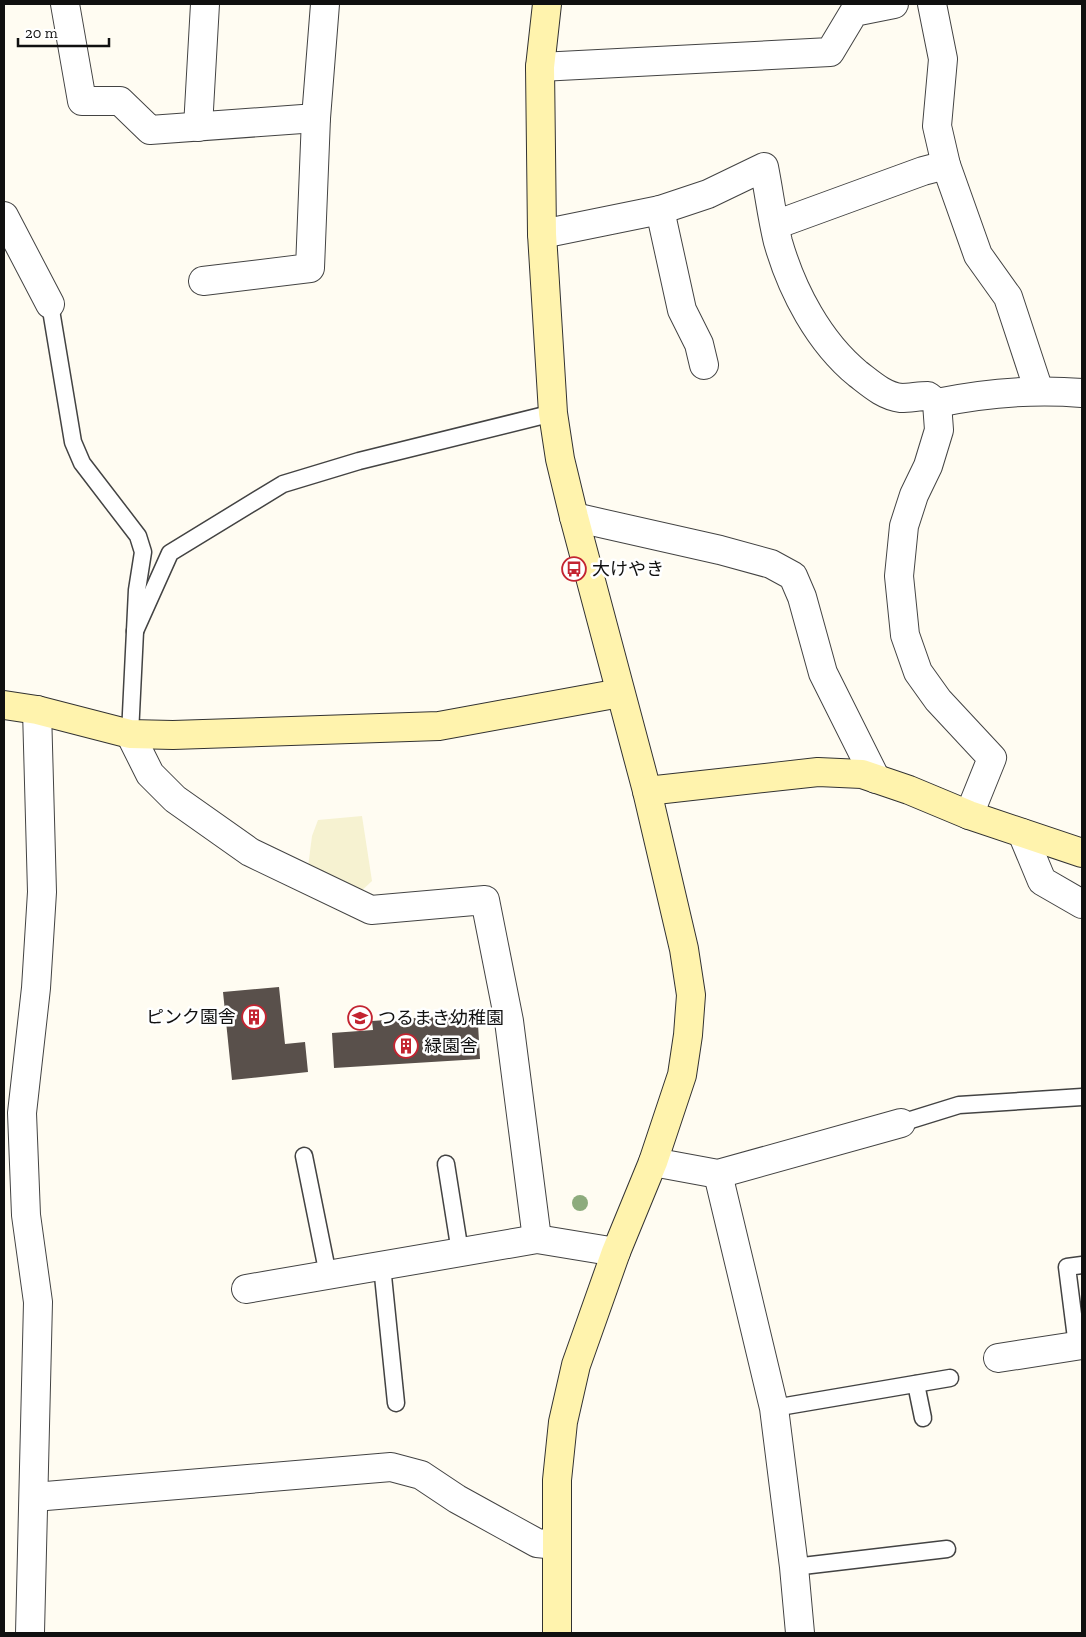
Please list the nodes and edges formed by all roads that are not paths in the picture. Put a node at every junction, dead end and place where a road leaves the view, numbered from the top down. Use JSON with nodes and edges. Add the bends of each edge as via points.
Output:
{"nodes":[{"id":1,"x":65,"y":4,"type":"edge"},
{"id":2,"x":205,"y":4,"type":"edge"},
{"id":3,"x":325,"y":4,"type":"edge"},
{"id":4,"x":547,"y":4,"type":"edge"},
{"id":5,"x":894,"y":4,"type":"edge"},
{"id":6,"x":932,"y":4,"type":"edge"},
{"id":7,"x":540,"y":67,"type":"junction"},
{"id":8,"x":316,"y":118,"type":"junction"},
{"id":9,"x":198,"y":127,"type":"junction"},
{"id":10,"x":946,"y":165,"type":"junction"},
{"id":11,"x":660,"y":210,"type":"junction"},
{"id":12,"x":4,"y":216,"type":"edge"},
{"id":13,"x":775,"y":225,"type":"junction"},
{"id":14,"x":542,"y":234,"type":"junction"},
{"id":15,"x":204,"y":281,"type":"dead end"},
{"id":16,"x":50,"y":304,"type":"joint"},
{"id":17,"x":704,"y":365,"type":"dead end"},
{"id":18,"x":1039,"y":391,"type":"junction"},
{"id":19,"x":1082,"y":394,"type":"edge"},
{"id":20,"x":937,"y":403,"type":"junction"},
{"id":21,"x":553,"y":413,"type":"junction"},
{"id":22,"x":574,"y":517,"type":"junction"},
{"id":23,"x":135,"y":630,"type":"junction"},
{"id":24,"x":620,"y":693,"type":"junction"},
{"id":25,"x":4,"y":705,"type":"edge"},
{"id":26,"x":36,"y":710,"type":"junction"},
{"id":27,"x":130,"y":734,"type":"junction"},
{"id":28,"x":876,"y":779,"type":"junction"},
{"id":29,"x":647,"y":791,"type":"junction"},
{"id":30,"x":969,"y":815,"type":"junction"},
{"id":31,"x":1022,"y":833,"type":"junction"},
{"id":32,"x":1082,"y":853,"type":"edge"},
{"id":33,"x":1082,"y":904,"type":"edge"},
{"id":34,"x":1082,"y":1097,"type":"edge"},
{"id":35,"x":13,"y":1112,"type":"edge"},
{"id":36,"x":901,"y":1123,"type":"joint"},
{"id":37,"x":304,"y":1156,"type":"dead end"},
{"id":38,"x":653,"y":1162,"type":"junction"},
{"id":39,"x":446,"y":1164,"type":"dead end"},
{"id":40,"x":718,"y":1174,"type":"junction"},
{"id":41,"x":537,"y":1239,"type":"junction"},
{"id":42,"x":460,"y":1252,"type":"junction"},
{"id":43,"x":616,"y":1252,"type":"junction"},
{"id":44,"x":382,"y":1266,"type":"junction"},
{"id":45,"x":1082,"y":1266,"type":"edge"},
{"id":46,"x":328,"y":1275,"type":"junction"},
{"id":47,"x":246,"y":1289,"type":"dead end"},
{"id":48,"x":1080,"y":1346,"type":"edge"},
{"id":49,"x":998,"y":1358,"type":"dead end"},
{"id":50,"x":950,"y":1378,"type":"dead end"},
{"id":51,"x":916,"y":1384,"type":"junction"},
{"id":52,"x":396,"y":1403,"type":"dead end"},
{"id":53,"x":774,"y":1408,"type":"junction"},
{"id":54,"x":922,"y":1418,"type":"dead end"},
{"id":55,"x":34,"y":1497,"type":"junction"},
{"id":56,"x":556,"y":1545,"type":"junction"},
{"id":57,"x":947,"y":1549,"type":"dead end"},
{"id":58,"x":794,"y":1567,"type":"junction"},
{"id":59,"x":30,"y":1633,"type":"edge"},
{"id":60,"x":557,"y":1633,"type":"edge"},
{"id":61,"x":800,"y":1633,"type":"edge"}],
"edges":[{"from":1,"to":9,"type":"street","via":[[82,101],[120,101],[150,130]]},
{"from":2,"to":9,"type":"street"},
{"from":3,"to":8,"type":"street"},
{"from":4,"to":7,"type":"main road"},
{"from":5,"to":7,"type":"street","via":[[854,12],[830,52]]},
{"from":6,"to":10,"type":"street","via":[[943,59],[937,126]]},
{"from":7,"to":14,"type":"main road"},
{"from":8,"to":9,"type":"street"},
{"from":8,"to":15,"type":"street","via":[[310,268]]},
{"from":10,"to":13,"type":"street"},
{"from":10,"to":18,"type":"street","via":[[978,255],[1008,297]]},
{"from":11,"to":13,"type":"street","via":[[708,194],[764,167]]},
{"from":11,"to":14,"type":"street"},
{"from":11,"to":17,"type":"street","via":[[682,310],[699,344]]},
{"from":12,"to":16,"type":"street"},
{"from":13,"to":20,"type":"street","via":[[792,282],[814,323],[835,352],[878,390],[900,398],[928,396]]},
{"from":14,"to":21,"type":"main road"},
{"from":16,"to":23,"type":"lane","via":[[73,442],[82,463],[138,536],[143,552]]},
{"from":18,"to":19,"type":"street"},
{"from":18,"to":20,"type":"street","via":[[972,396]]},
{"from":20,"to":30,"type":"street","via":[[938,430],[928,466],[904,526],[900,576],[905,635],[918,672],[938,700],[992,758]]},
{"from":21,"to":22,"type":"main road"},
{"from":21,"to":23,"type":"lane","via":[[358,461],[283,484],[170,553]]},
{"from":22,"to":24,"type":"main road"},
{"from":22,"to":28,"type":"street","via":[[720,550],[771,564],[793,576],[823,673]]},
{"from":23,"to":27,"type":"lane"},
{"from":24,"to":27,"type":"main road","via":[[439,726],[174,736]]},
{"from":24,"to":29,"type":"main road"},
{"from":25,"to":26,"type":"main road"},
{"from":26,"to":27,"type":"main road"},
{"from":26,"to":35,"type":"street","via":[[42,892],[36,988]]},
{"from":27,"to":41,"type":"street","via":[[150,774],[175,799],[250,852],[371,910],[485,900],[509,1021]]},
{"from":28,"to":29,"type":"main road","via":[[862,774],[818,772]]},
{"from":28,"to":30,"type":"main road"},
{"from":29,"to":38,"type":"main road","via":[[684,949],[691,995],[682,1075]]},
{"from":30,"to":31,"type":"main road"},
{"from":31,"to":32,"type":"main road"},
{"from":31,"to":33,"type":"street","via":[[1042,881]]},
{"from":34,"to":36,"type":"lane","via":[[959,1105]]},
{"from":35,"to":55,"type":"street","via":[[38,1302]]},
{"from":36,"to":40,"type":"street"},
{"from":37,"to":46,"type":"lane"},
{"from":38,"to":40,"type":"street"},
{"from":38,"to":43,"type":"main road"},
{"from":39,"to":42,"type":"lane"},
{"from":40,"to":53,"type":"street"},
{"from":41,"to":42,"type":"street"},
{"from":41,"to":43,"type":"street"},
{"from":42,"to":44,"type":"street"},
{"from":43,"to":56,"type":"main road","via":[[576,1366],[563,1422],[557,1480]]},
{"from":44,"to":46,"type":"street"},
{"from":44,"to":52,"type":"lane"},
{"from":45,"to":48,"type":"lane","via":[[1067,1267]]},
{"from":46,"to":47,"type":"street"},
{"from":48,"to":49,"type":"street"},
{"from":50,"to":51,"type":"lane"},
{"from":51,"to":53,"type":"lane"},
{"from":51,"to":54,"type":"lane"},
{"from":53,"to":58,"type":"street"},
{"from":55,"to":56,"type":"street","via":[[392,1467],[421,1475],[537,1543]]},
{"from":55,"to":59,"type":"street"},
{"from":56,"to":60,"type":"main road"},
{"from":57,"to":58,"type":"lane"},
{"from":58,"to":61,"type":"street"}]}
